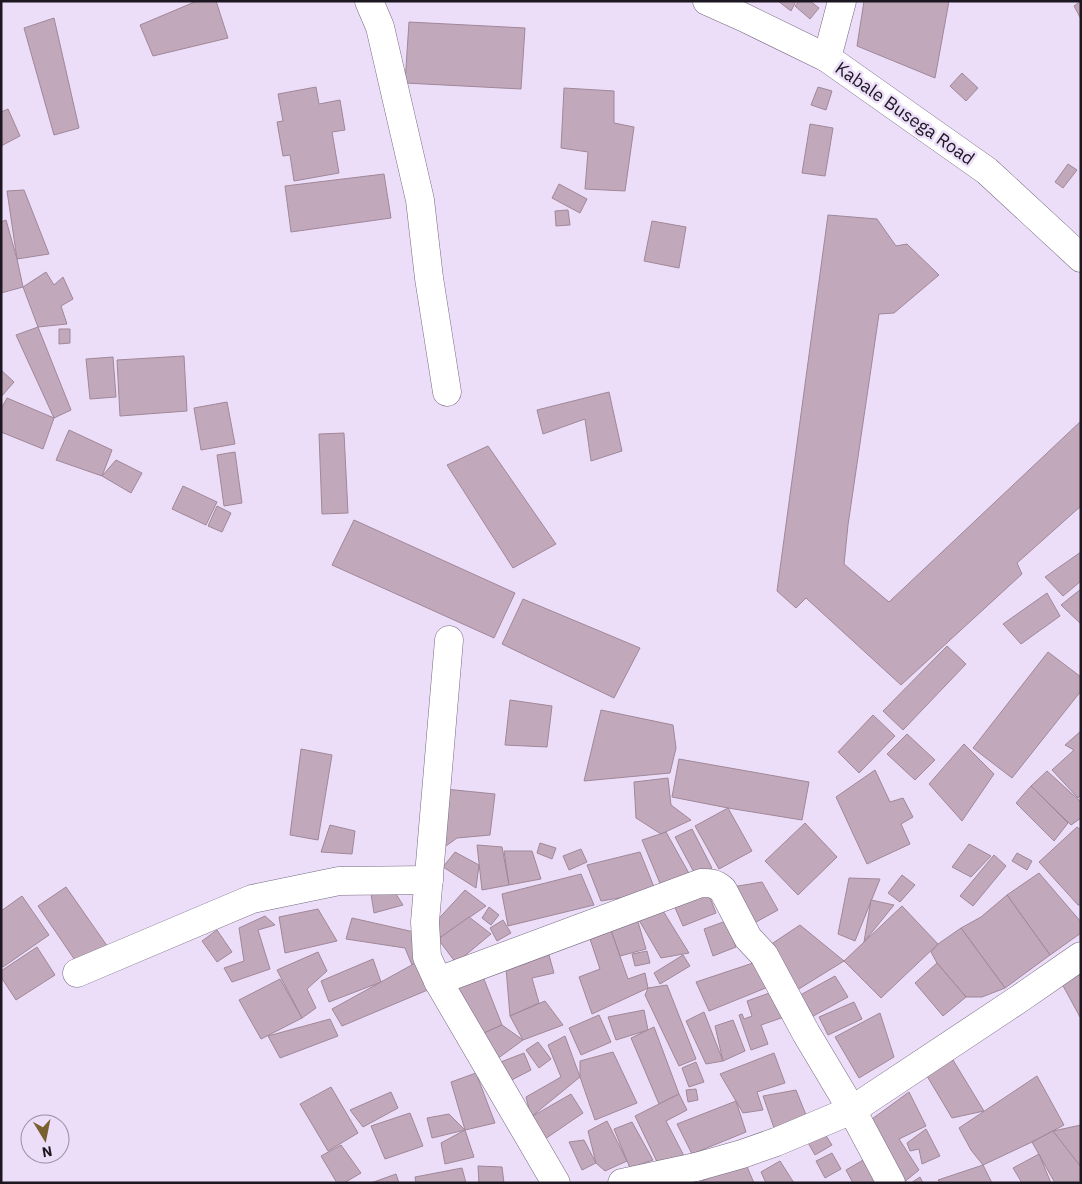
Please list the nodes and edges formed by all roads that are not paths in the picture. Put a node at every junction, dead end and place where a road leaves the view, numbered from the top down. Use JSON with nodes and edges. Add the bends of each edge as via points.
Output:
{"nodes":[{"id":1,"x":369,"y":1,"type":"edge"},
{"id":2,"x":707,"y":1,"type":"edge"},
{"id":3,"x":842,"y":1,"type":"edge"},
{"id":4,"x":827,"y":58,"type":"junction"},
{"id":5,"x":1081,"y":258,"type":"edge"},
{"id":6,"x":447,"y":392,"type":"dead end"},
{"id":7,"x":449,"y":640,"type":"dead end"},
{"id":8,"x":428,"y":880,"type":"junction"},
{"id":9,"x":1081,"y":956,"type":"edge"},
{"id":10,"x":77,"y":973,"type":"dead end"},
{"id":11,"x":438,"y":981,"type":"junction"},
{"id":12,"x":852,"y":1110,"type":"junction"},
{"id":13,"x":556,"y":1183,"type":"edge"},
{"id":14,"x":622,"y":1183,"type":"edge"},
{"id":15,"x":892,"y":1183,"type":"edge"}],
"edges":[{"from":1,"to":6,"type":"street","via":[[380,27],[420,200]]},
{"from":2,"to":4,"type":"street","name":"Kabale Busega Road"},
{"from":3,"to":4,"type":"street"},
{"from":4,"to":5,"type":"street","name":"Kabale Busega Road","via":[[987,172]]},
{"from":7,"to":8,"type":"street"},
{"from":8,"to":10,"type":"street","via":[[340,880],[252,899]]},
{"from":8,"to":11,"type":"street","via":[[424,922],[427,957]]},
{"from":9,"to":12,"type":"street"},
{"from":11,"to":12,"type":"street","via":[[701,883],[718,885],[748,938],[764,955]]},
{"from":11,"to":13,"type":"street"},
{"from":12,"to":14,"type":"street","via":[[742,1154]]},
{"from":12,"to":15,"type":"street"}]}
